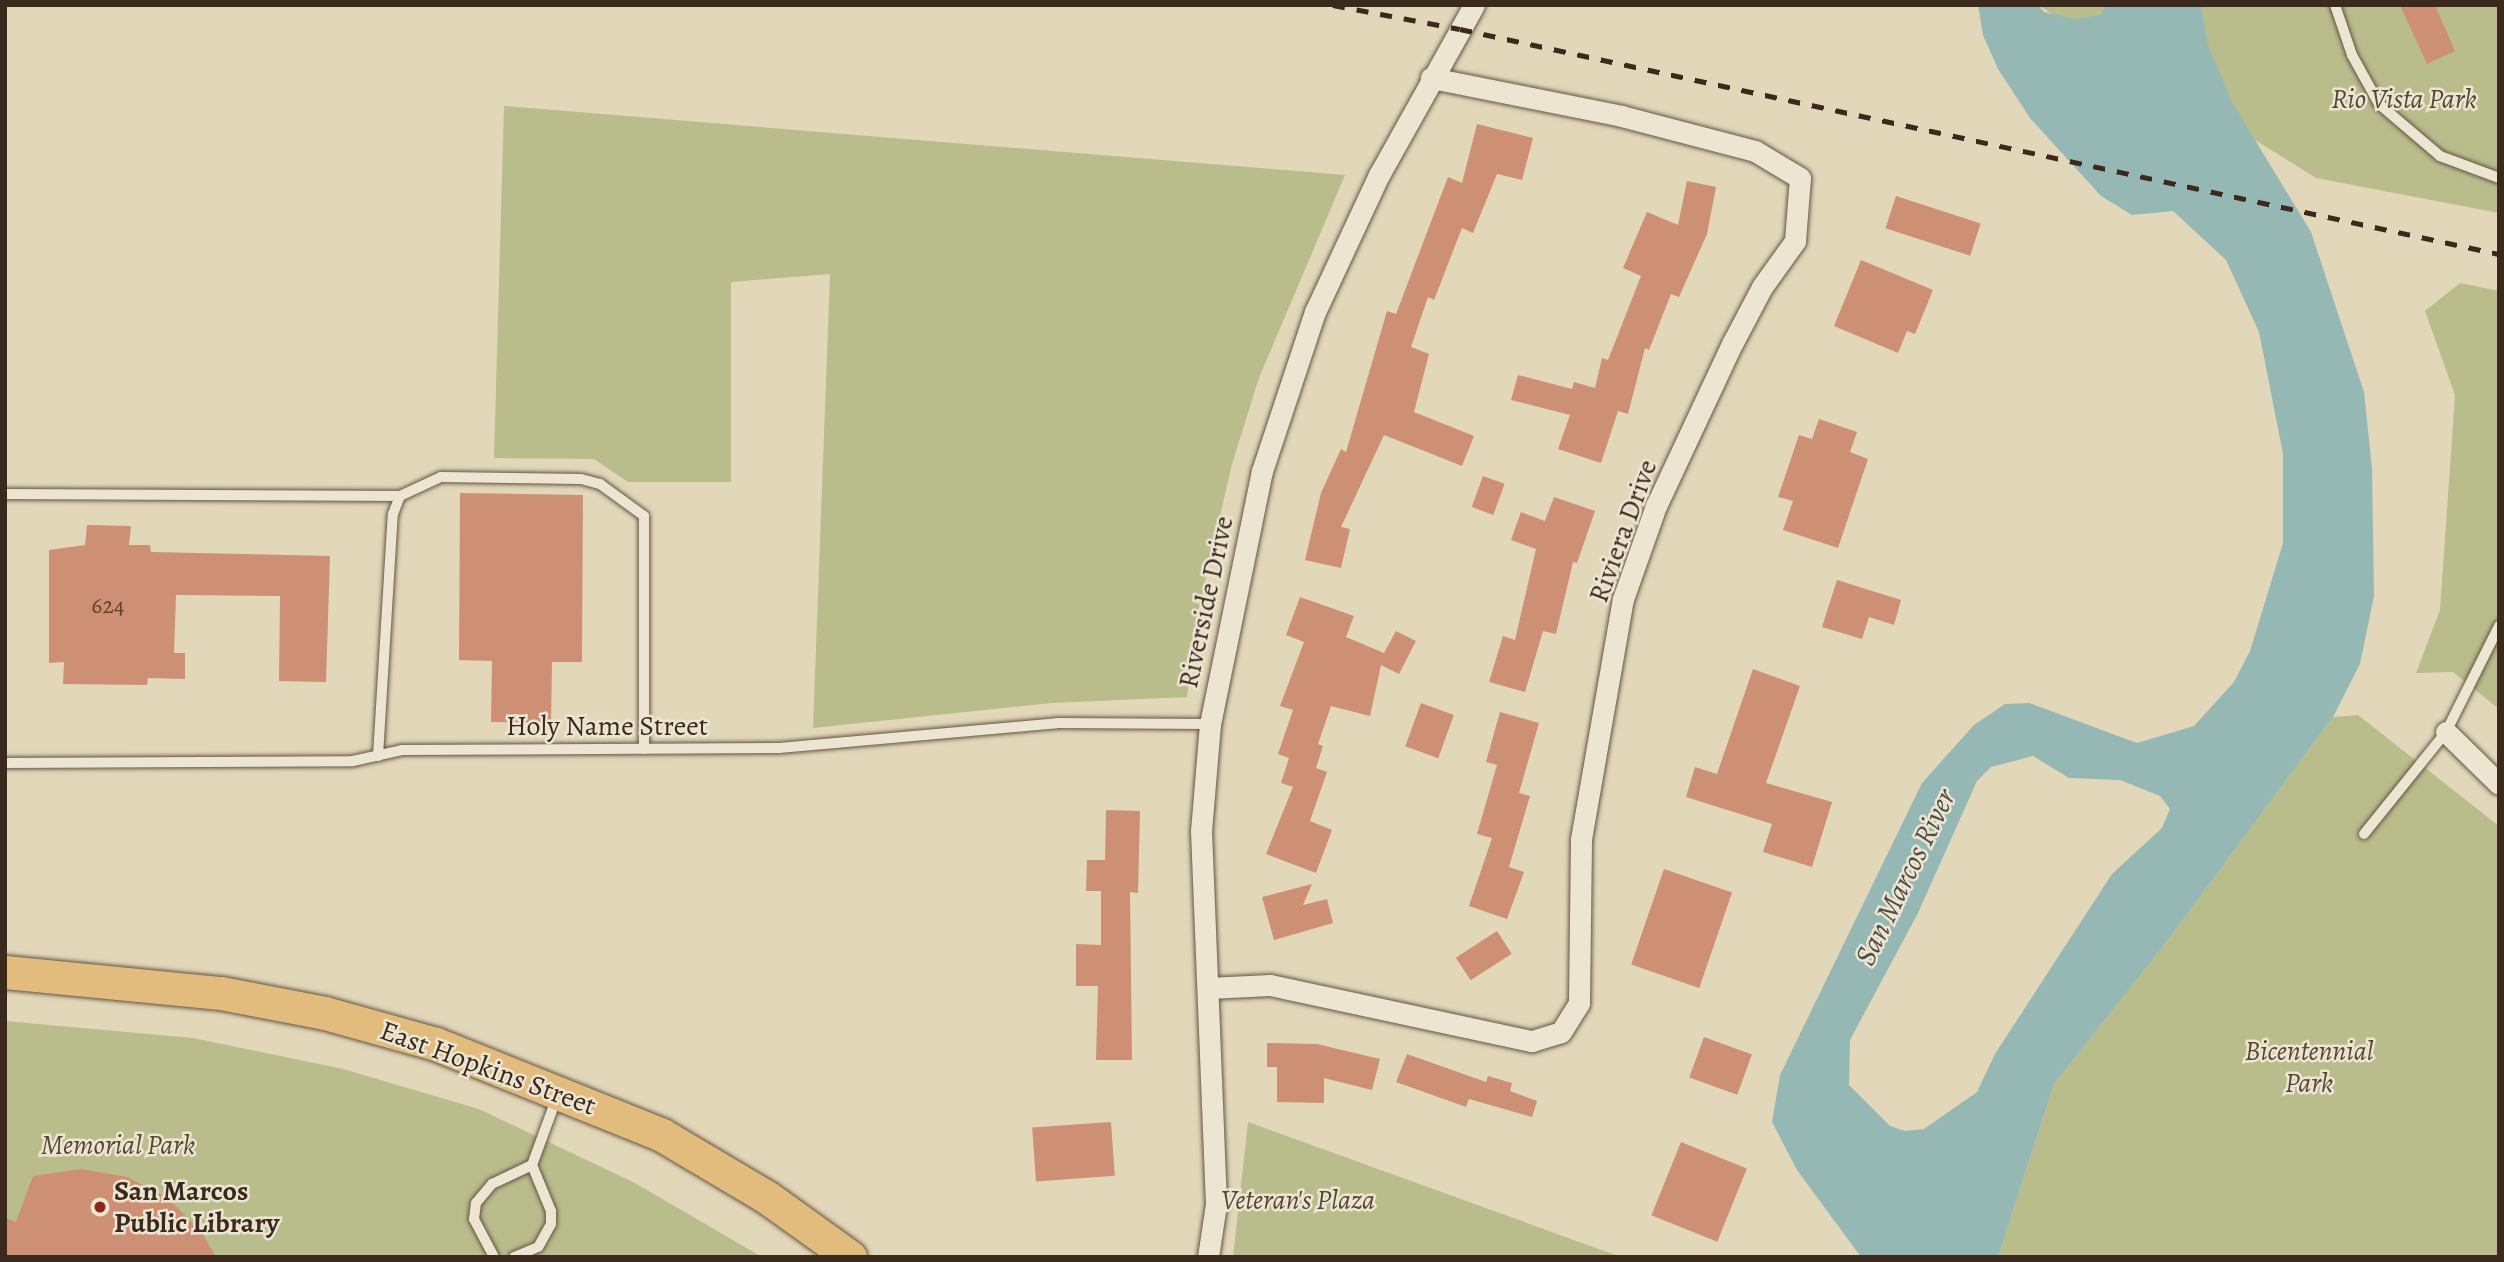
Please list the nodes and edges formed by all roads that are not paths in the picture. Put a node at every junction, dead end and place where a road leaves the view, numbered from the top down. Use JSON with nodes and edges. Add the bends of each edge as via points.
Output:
{"nodes":[{"id":1,"x":1474,"y":5,"type":"edge"},
{"id":2,"x":2335,"y":5,"type":"edge"},
{"id":3,"x":1431,"y":78,"type":"junction"},
{"id":4,"x":2499,"y":178,"type":"edge"},
{"id":5,"x":5,"y":494,"type":"edge"},
{"id":6,"x":400,"y":496,"type":"junction"},
{"id":7,"x":2499,"y":626,"type":"edge"},
{"id":8,"x":1209,"y":724,"type":"junction"},
{"id":9,"x":2445,"y":732,"type":"junction"},
{"id":10,"x":644,"y":749,"type":"junction"},
{"id":11,"x":378,"y":756,"type":"junction"},
{"id":12,"x":5,"y":763,"type":"edge"},
{"id":13,"x":2499,"y":784,"type":"edge"},
{"id":14,"x":2364,"y":834,"type":"dead end"},
{"id":15,"x":5,"y":972,"type":"edge"},
{"id":16,"x":1208,"y":988,"type":"junction"},
{"id":17,"x":559,"y":1091,"type":"junction"},
{"id":18,"x":532,"y":1165,"type":"junction"},
{"id":19,"x":494,"y":1257,"type":"edge"},
{"id":20,"x":514,"y":1257,"type":"edge"},
{"id":21,"x":850,"y":1257,"type":"edge"},
{"id":22,"x":1208,"y":1257,"type":"edge"}],
"edges":[{"from":1,"to":3,"type":"street","name":"Riverside Drive"},
{"from":2,"to":4,"type":"lane","via":[[2352,55],[2379,104],[2440,156]]},
{"from":3,"to":8,"type":"street","name":"Riverside Drive","via":[[1379,175],[1311,326],[1262,471]]},
{"from":3,"to":16,"type":"street","name":"Riviera Drive","via":[[1622,116],[1755,150],[1800,178],[1795,241],[1762,287],[1732,344],[1656,506],[1623,599],[1581,839],[1579,1003],[1561,1032],[1532,1041],[1270,985]]},
{"from":5,"to":6,"type":"lane"},
{"from":6,"to":10,"type":"lane","via":[[441,477],[581,479],[600,484],[644,516]]},
{"from":6,"to":11,"type":"lane","via":[[393,514]]},
{"from":7,"to":9,"type":"lane"},
{"from":8,"to":10,"type":"lane","name":"Holy Name Street","via":[[1057,723],[779,748]]},
{"from":8,"to":16,"type":"street","name":"Riverside Drive","via":[[1201,831]]},
{"from":9,"to":13,"type":"street"},
{"from":9,"to":14,"type":"lane"},
{"from":10,"to":11,"type":"lane","name":"Holy Name Street","via":[[402,750]]},
{"from":11,"to":12,"type":"lane","name":"Holy Name Street","via":[[353,761]]},
{"from":15,"to":17,"type":"main road","name":"East Hopkins Street","via":[[221,993],[325,1013],[436,1044]]},
{"from":16,"to":22,"type":"street","name":"Riverside Drive","via":[[1216,1204]]},
{"from":17,"to":18,"type":"lane"},
{"from":17,"to":21,"type":"main road","name":"East Hopkins Street","via":[[673,1141],[768,1198]]},
{"from":18,"to":19,"type":"lane","via":[[492,1184],[476,1202],[477,1227]]},
{"from":18,"to":20,"type":"lane","via":[[551,1211],[551,1224],[538,1247]]}]}
